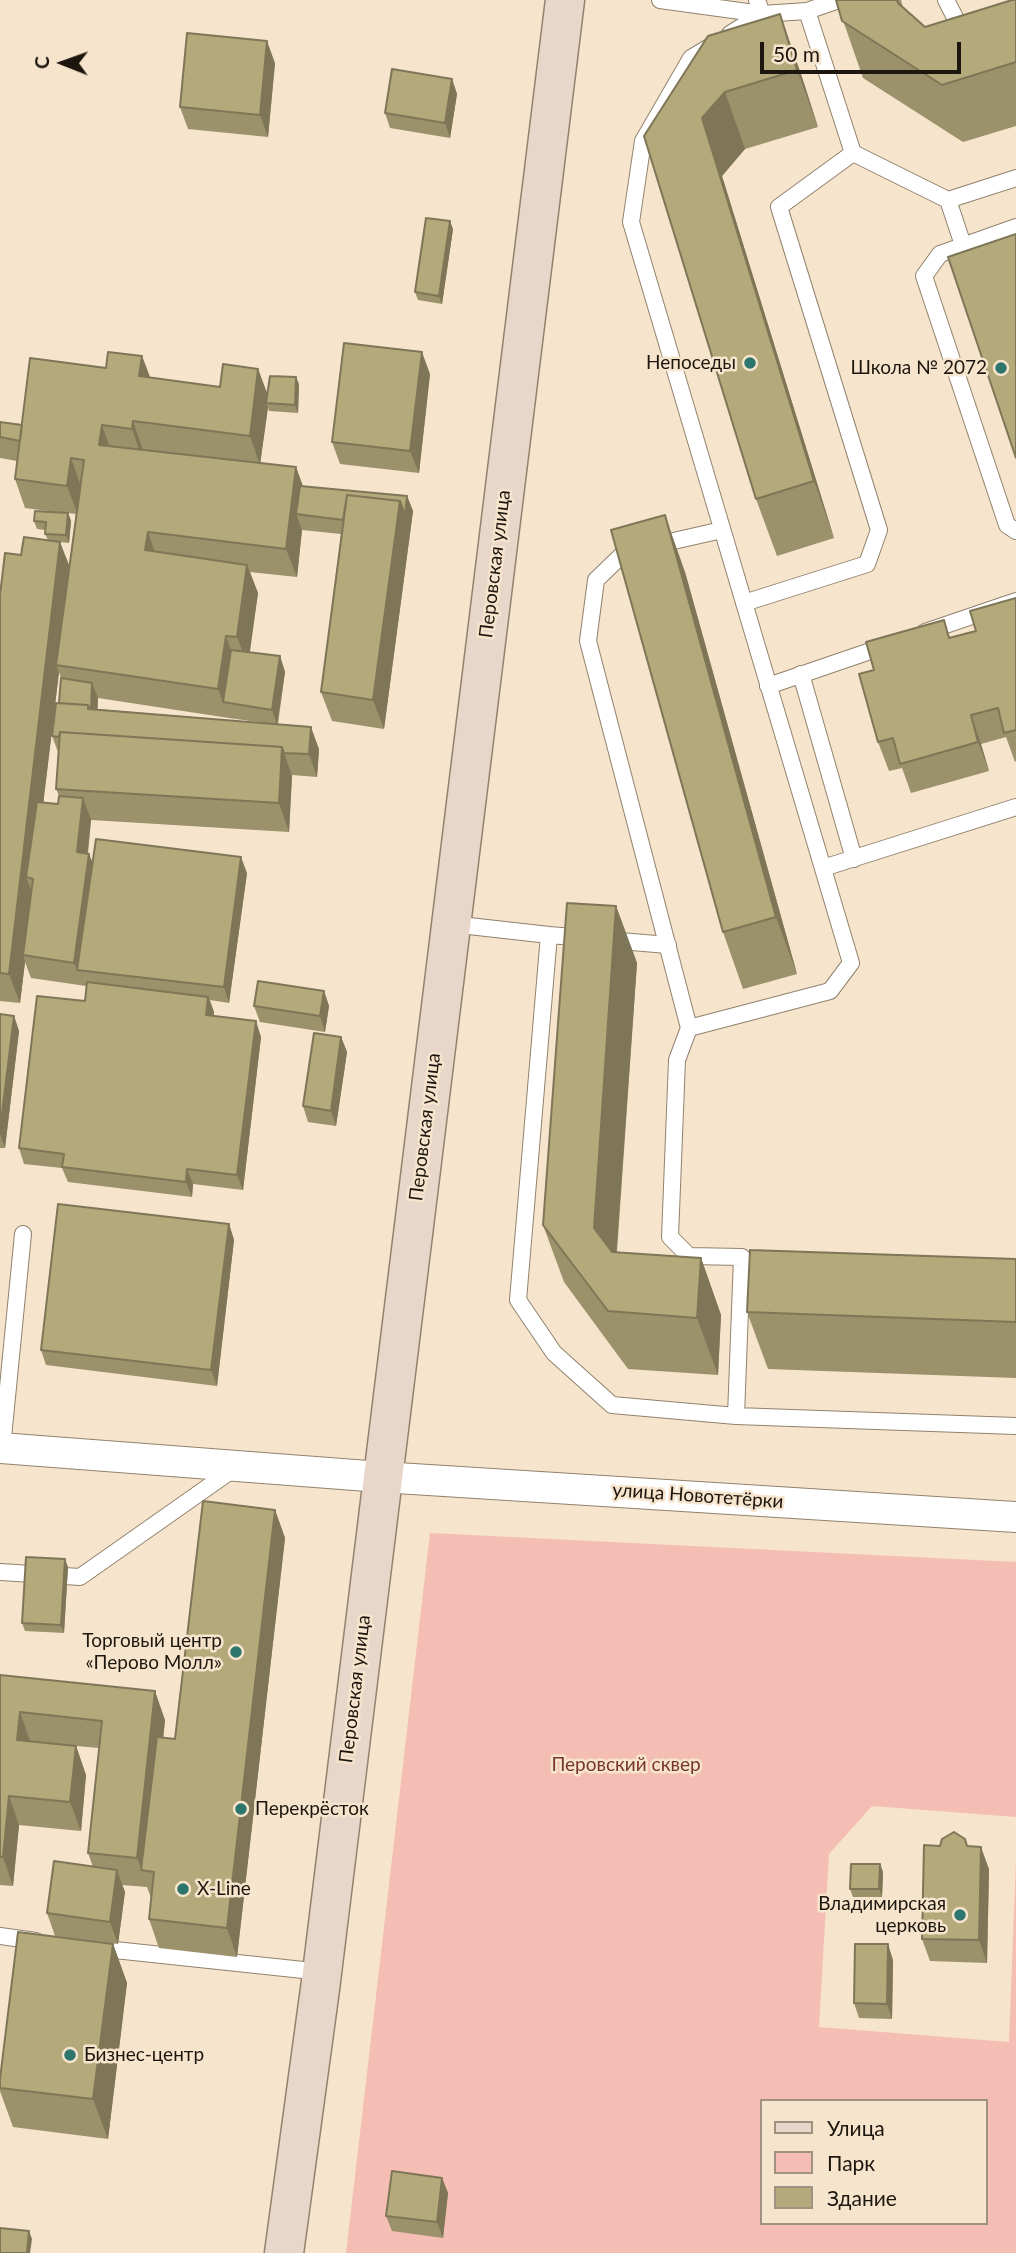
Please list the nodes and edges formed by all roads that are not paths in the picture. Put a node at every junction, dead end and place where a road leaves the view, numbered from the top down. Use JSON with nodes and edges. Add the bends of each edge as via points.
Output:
{"nodes":[{"id":1,"x":565,"y":0,"type":"edge"},
{"id":2,"x":660,"y":0,"type":"edge"},
{"id":3,"x":839,"y":0,"type":"edge"},
{"id":4,"x":946,"y":0,"type":"edge"},
{"id":5,"x":760,"y":7,"type":"edge"},
{"id":6,"x":807,"y":11,"type":"junction"},
{"id":7,"x":989,"y":23,"type":"edge"},
{"id":8,"x":853,"y":152,"type":"junction"},
{"id":9,"x":1016,"y":178,"type":"edge"},
{"id":10,"x":948,"y":200,"type":"junction"},
{"id":11,"x":1016,"y":227,"type":"edge"},
{"id":12,"x":963,"y":245,"type":"junction"},
{"id":13,"x":722,"y":530,"type":"junction"},
{"id":14,"x":1016,"y":531,"type":"edge"},
{"id":15,"x":1016,"y":601,"type":"edge"},
{"id":16,"x":744,"y":603,"type":"junction"},
{"id":17,"x":801,"y":674,"type":"junction"},
{"id":18,"x":768,"y":686,"type":"junction"},
{"id":19,"x":1016,"y":807,"type":"edge"},
{"id":20,"x":854,"y":859,"type":"junction"},
{"id":21,"x":823,"y":868,"type":"junction"},
{"id":22,"x":450,"y":924,"type":"junction"},
{"id":23,"x":549,"y":935,"type":"junction"},
{"id":24,"x":668,"y":945,"type":"junction"},
{"id":25,"x":689,"y":1028,"type":"junction"},
{"id":26,"x":23,"y":1234,"type":"dead end"},
{"id":27,"x":736,"y":1416,"type":"junction"},
{"id":28,"x":1016,"y":1426,"type":"edge"},
{"id":29,"x":1,"y":1448,"type":"edge"},
{"id":30,"x":239,"y":1466,"type":"junction"},
{"id":31,"x":381,"y":1478,"type":"junction"},
{"id":32,"x":205,"y":1489,"type":"junction"},
{"id":33,"x":202,"y":1514,"type":"edge"},
{"id":34,"x":1016,"y":1517,"type":"edge"},
{"id":35,"x":0,"y":1573,"type":"edge"},
{"id":36,"x":0,"y":1936,"type":"edge"},
{"id":37,"x":49,"y":1942,"type":"edge"},
{"id":38,"x":0,"y":1944,"type":"edge"},
{"id":39,"x":74,"y":1945,"type":"edge"},
{"id":40,"x":322,"y":1972,"type":"junction"},
{"id":41,"x":284,"y":2253,"type":"edge"}],
"edges":[{"from":1,"to":22,"type":"main road","name":"Перовская улица"},
{"from":2,"to":5,"type":"lane"},
{"from":3,"to":6,"type":"lane"},
{"from":4,"to":7,"type":"lane","via":[[962,31]]},
{"from":5,"to":6,"type":"lane"},
{"from":5,"to":13,"type":"lane","via":[[691,58],[643,141],[631,222]]},
{"from":6,"to":8,"type":"lane"},
{"from":8,"to":10,"type":"lane"},
{"from":8,"to":16,"type":"lane","via":[[779,206],[879,530],[867,564]]},
{"from":9,"to":10,"type":"lane"},
{"from":10,"to":12,"type":"lane"},
{"from":11,"to":12,"type":"lane"},
{"from":12,"to":14,"type":"lane","via":[[940,254],[924,275],[1007,525]]},
{"from":13,"to":16,"type":"lane"},
{"from":13,"to":24,"type":"lane","via":[[625,552],[596,580],[588,641]]},
{"from":15,"to":17,"type":"lane"},
{"from":16,"to":18,"type":"lane"},
{"from":17,"to":18,"type":"lane"},
{"from":17,"to":20,"type":"lane"},
{"from":18,"to":21,"type":"lane"},
{"from":19,"to":20,"type":"lane"},
{"from":20,"to":21,"type":"lane"},
{"from":21,"to":25,"type":"lane","via":[[851,963],[830,991]]},
{"from":22,"to":23,"type":"lane"},
{"from":22,"to":31,"type":"main road","name":"Перовская улица"},
{"from":23,"to":24,"type":"lane"},
{"from":23,"to":27,"type":"lane","via":[[517,1300],[554,1353],[612,1405]]},
{"from":24,"to":25,"type":"lane"},
{"from":25,"to":27,"type":"lane","via":[[677,1060],[670,1237],[689,1256],[748,1258]]},
{"from":26,"to":29,"type":"lane"},
{"from":27,"to":28,"type":"lane"},
{"from":29,"to":30,"type":"street","name":"улица Новотетёрки"},
{"from":30,"to":31,"type":"street","name":"улица Новотетёрки"},
{"from":30,"to":32,"type":"lane"},
{"from":31,"to":34,"type":"street","name":"улица Новотетёрки"},
{"from":31,"to":40,"type":"main road","name":"Перовская улица"},
{"from":32,"to":33,"type":"lane"},
{"from":32,"to":35,"type":"lane","via":[[80,1577]]},
{"from":36,"to":37,"type":"lane"},
{"from":36,"to":38,"type":"lane"},
{"from":39,"to":40,"type":"lane"},
{"from":40,"to":41,"type":"main road","name":"Перовская улица"}]}
